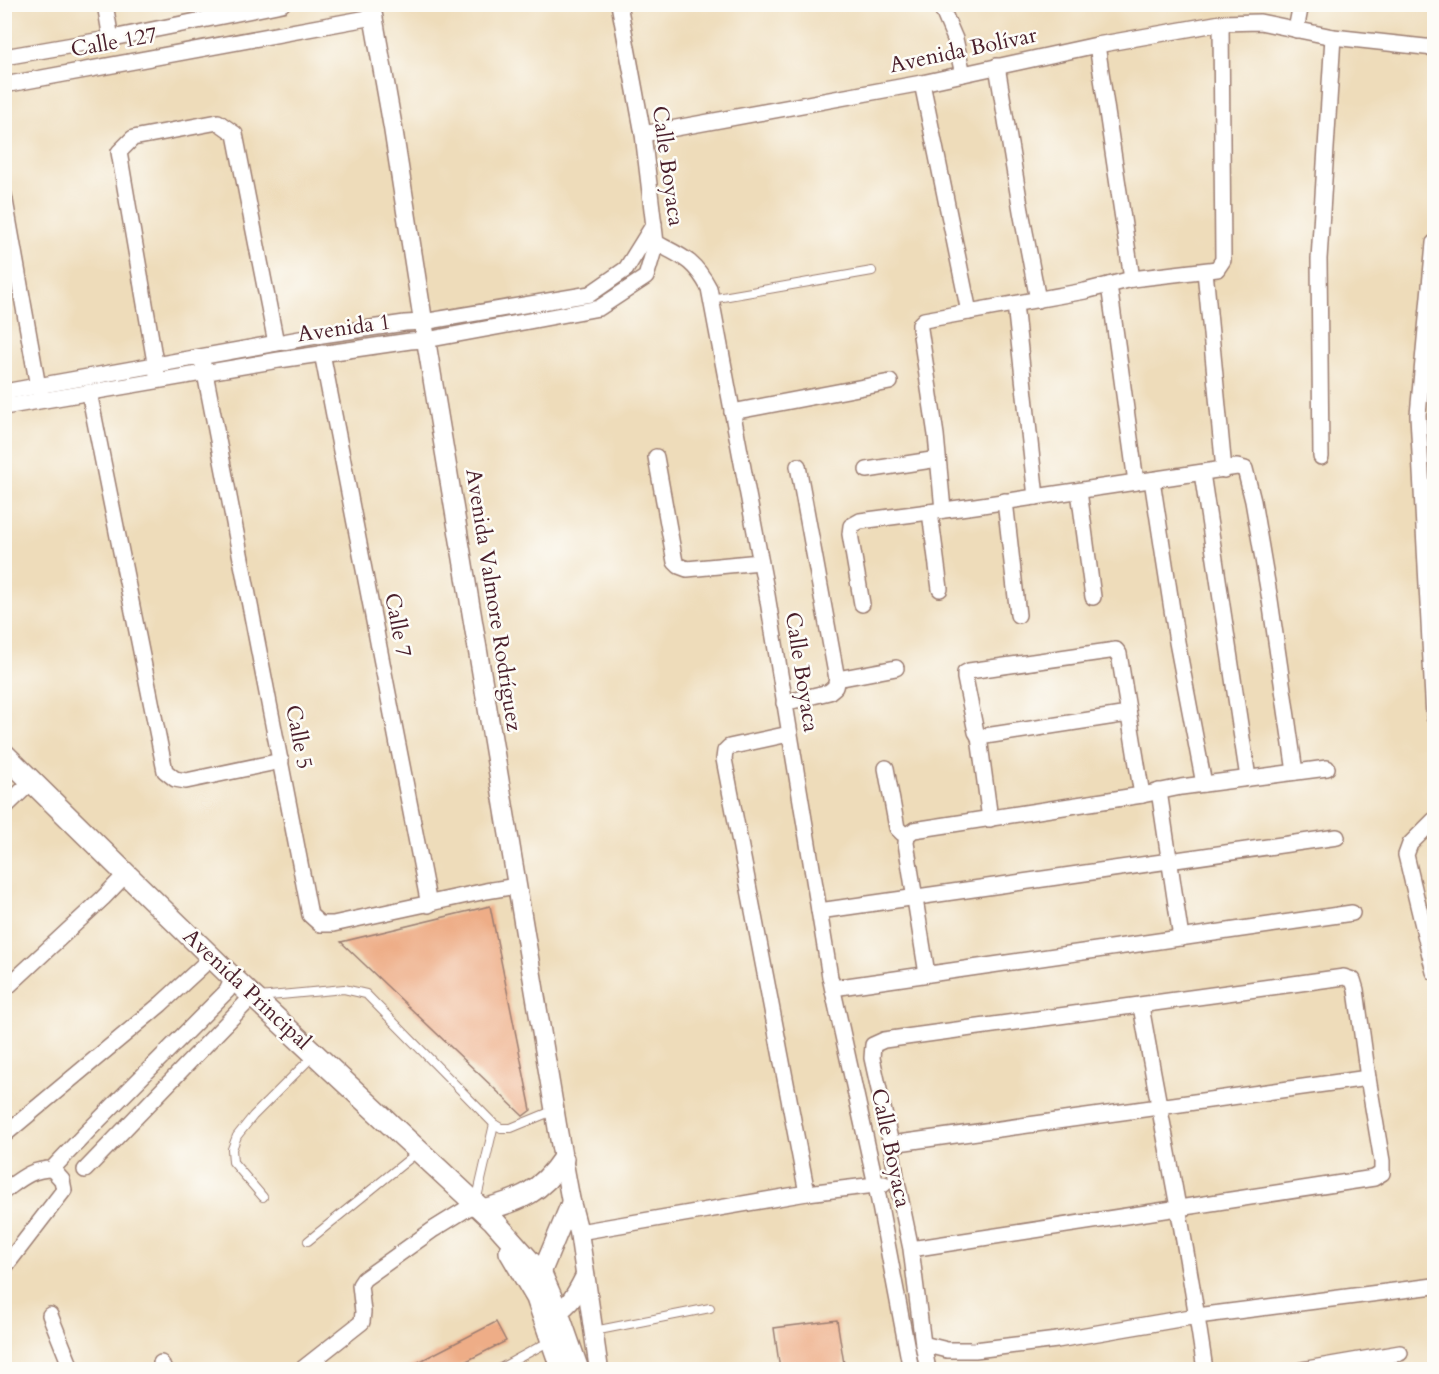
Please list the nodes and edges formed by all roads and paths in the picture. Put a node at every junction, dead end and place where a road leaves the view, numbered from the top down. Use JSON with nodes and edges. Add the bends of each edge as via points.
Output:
{"nodes":[{"id":1,"x":105,"y":4,"type":"edge"},
{"id":2,"x":282,"y":4,"type":"edge"},
{"id":3,"x":619,"y":4,"type":"edge"},
{"id":4,"x":940,"y":4,"type":"edge"},
{"id":5,"x":1301,"y":4,"type":"edge"},
{"id":6,"x":372,"y":11,"type":"edge"},
{"id":7,"x":1221,"y":23,"type":"junction"},
{"id":8,"x":1296,"y":30,"type":"junction"},
{"id":9,"x":1333,"y":37,"type":"junction"},
{"id":10,"x":111,"y":39,"type":"junction"},
{"id":11,"x":1097,"y":45,"type":"junction"},
{"id":12,"x":1434,"y":48,"type":"edge"},
{"id":13,"x":4,"y":57,"type":"edge"},
{"id":14,"x":997,"y":66,"type":"junction"},
{"id":15,"x":963,"y":74,"type":"junction"},
{"id":16,"x":922,"y":83,"type":"junction"},
{"id":17,"x":4,"y":85,"type":"edge"},
{"id":18,"x":643,"y":134,"type":"junction"},
{"id":19,"x":4,"y":195,"type":"edge"},
{"id":20,"x":654,"y":224,"type":"junction"},
{"id":21,"x":656,"y":243,"type":"junction"},
{"id":22,"x":1434,"y":243,"type":"edge"},
{"id":23,"x":1205,"y":271,"type":"junction"},
{"id":24,"x":872,"y":272,"type":"dead end"},
{"id":25,"x":1132,"y":279,"type":"junction"},
{"id":26,"x":1109,"y":285,"type":"junction"},
{"id":27,"x":711,"y":299,"type":"junction"},
{"id":28,"x":1038,"y":300,"type":"junction"},
{"id":29,"x":1015,"y":304,"type":"junction"},
{"id":30,"x":969,"y":312,"type":"junction"},
{"id":31,"x":423,"y":322,"type":"junction"},
{"id":32,"x":426,"y":340,"type":"junction"},
{"id":33,"x":276,"y":343,"type":"junction"},
{"id":34,"x":322,"y":353,"type":"junction"},
{"id":35,"x":201,"y":357,"type":"junction"},
{"id":36,"x":157,"y":373,"type":"junction"},
{"id":37,"x":205,"y":373,"type":"junction"},
{"id":38,"x":890,"y":382,"type":"dead end"},
{"id":39,"x":4,"y":392,"type":"edge"},
{"id":40,"x":89,"y":392,"type":"junction"},
{"id":41,"x":40,"y":394,"type":"junction"},
{"id":42,"x":4,"y":407,"type":"edge"},
{"id":43,"x":732,"y":412,"type":"junction"},
{"id":44,"x":656,"y":457,"type":"dead end"},
{"id":45,"x":1321,"y":457,"type":"dead end"},
{"id":46,"x":938,"y":459,"type":"junction"},
{"id":47,"x":798,"y":465,"type":"dead end"},
{"id":48,"x":867,"y":470,"type":"dead end"},
{"id":49,"x":1224,"y":470,"type":"junction"},
{"id":50,"x":1203,"y":473,"type":"junction"},
{"id":51,"x":1152,"y":480,"type":"junction"},
{"id":52,"x":1136,"y":483,"type":"junction"},
{"id":53,"x":1079,"y":490,"type":"junction"},
{"id":54,"x":1036,"y":497,"type":"junction"},
{"id":55,"x":1005,"y":501,"type":"junction"},
{"id":56,"x":936,"y":511,"type":"junction"},
{"id":57,"x":760,"y":561,"type":"junction"},
{"id":58,"x":940,"y":589,"type":"dead end"},
{"id":59,"x":1093,"y":597,"type":"dead end"},
{"id":60,"x":862,"y":604,"type":"dead end"},
{"id":61,"x":1018,"y":615,"type":"dead end"},
{"id":62,"x":896,"y":668,"type":"dead end"},
{"id":63,"x":837,"y":679,"type":"junction"},
{"id":64,"x":784,"y":704,"type":"junction"},
{"id":65,"x":1128,"y":714,"type":"junction"},
{"id":66,"x":1434,"y":717,"type":"edge"},
{"id":67,"x":789,"y":734,"type":"junction"},
{"id":68,"x":979,"y":737,"type":"junction"},
{"id":69,"x":4,"y":753,"type":"edge"},
{"id":70,"x":281,"y":761,"type":"junction"},
{"id":71,"x":886,"y":768,"type":"dead end"},
{"id":72,"x":1326,"y":768,"type":"dead end"},
{"id":73,"x":1295,"y":772,"type":"junction"},
{"id":74,"x":1248,"y":778,"type":"junction"},
{"id":75,"x":32,"y":782,"type":"junction"},
{"id":76,"x":1204,"y":784,"type":"junction"},
{"id":77,"x":1159,"y":791,"type":"junction"},
{"id":78,"x":1142,"y":795,"type":"junction"},
{"id":79,"x":4,"y":808,"type":"edge"},
{"id":80,"x":990,"y":819,"type":"junction"},
{"id":81,"x":1434,"y":820,"type":"edge"},
{"id":82,"x":907,"y":835,"type":"junction"},
{"id":83,"x":1337,"y":837,"type":"dead end"},
{"id":84,"x":1169,"y":860,"type":"junction"},
{"id":85,"x":126,"y":874,"type":"junction"},
{"id":86,"x":517,"y":886,"type":"junction"},
{"id":87,"x":914,"y":897,"type":"junction"},
{"id":88,"x":429,"y":904,"type":"junction"},
{"id":89,"x":819,"y":911,"type":"junction"},
{"id":90,"x":1352,"y":913,"type":"dead end"},
{"id":91,"x":1181,"y":938,"type":"junction"},
{"id":92,"x":212,"y":957,"type":"junction"},
{"id":93,"x":1434,"y":972,"type":"edge"},
{"id":94,"x":927,"y":974,"type":"junction"},
{"id":95,"x":234,"y":978,"type":"junction"},
{"id":96,"x":833,"y":988,"type":"junction"},
{"id":97,"x":4,"y":990,"type":"edge"},
{"id":98,"x":254,"y":998,"type":"junction"},
{"id":99,"x":1141,"y":1006,"type":"junction"},
{"id":100,"x":315,"y":1054,"type":"junction"},
{"id":101,"x":1368,"y":1078,"type":"junction"},
{"id":102,"x":1159,"y":1106,"type":"junction"},
{"id":103,"x":555,"y":1110,"type":"junction"},
{"id":104,"x":494,"y":1124,"type":"junction"},
{"id":105,"x":4,"y":1135,"type":"edge"},
{"id":106,"x":891,"y":1144,"type":"junction"},
{"id":107,"x":419,"y":1151,"type":"junction"},
{"id":108,"x":563,"y":1159,"type":"junction"},
{"id":109,"x":52,"y":1169,"type":"junction"},
{"id":110,"x":86,"y":1170,"type":"dead end"},
{"id":111,"x":897,"y":1182,"type":"junction"},
{"id":112,"x":876,"y":1185,"type":"junction"},
{"id":113,"x":4,"y":1191,"type":"edge"},
{"id":114,"x":807,"y":1193,"type":"junction"},
{"id":115,"x":263,"y":1197,"type":"dead end"},
{"id":116,"x":571,"y":1202,"type":"junction"},
{"id":117,"x":1179,"y":1209,"type":"junction"},
{"id":118,"x":484,"y":1211,"type":"junction"},
{"id":119,"x":579,"y":1232,"type":"junction"},
{"id":120,"x":308,"y":1241,"type":"dead end"},
{"id":121,"x":911,"y":1249,"type":"junction"},
{"id":122,"x":4,"y":1268,"type":"edge"},
{"id":123,"x":542,"y":1274,"type":"junction"},
{"id":124,"x":585,"y":1276,"type":"junction"},
{"id":125,"x":1434,"y":1286,"type":"edge"},
{"id":126,"x":710,"y":1308,"type":"dead end"},
{"id":127,"x":546,"y":1310,"type":"junction"},
{"id":128,"x":50,"y":1315,"type":"dead end"},
{"id":129,"x":1197,"y":1316,"type":"junction"},
{"id":130,"x":594,"y":1331,"type":"junction"},
{"id":131,"x":552,"y":1340,"type":"junction"},
{"id":132,"x":923,"y":1344,"type":"junction"},
{"id":133,"x":1400,"y":1353,"type":"dead end"},
{"id":134,"x":72,"y":1370,"type":"edge"},
{"id":135,"x":301,"y":1370,"type":"edge"},
{"id":136,"x":497,"y":1370,"type":"edge"},
{"id":137,"x":562,"y":1370,"type":"edge"},
{"id":138,"x":578,"y":1370,"type":"edge"},
{"id":139,"x":599,"y":1370,"type":"edge"},
{"id":140,"x":910,"y":1370,"type":"edge"},
{"id":141,"x":928,"y":1370,"type":"edge"},
{"id":142,"x":1205,"y":1370,"type":"edge"},
{"id":143,"x":1301,"y":1370,"type":"edge"}],
"edges":[{"from":1,"to":10,"type":"street"},
{"from":2,"to":10,"type":"street","name":"Calle 127"},
{"from":3,"to":18,"type":"street","name":"Calle Boyaca"},
{"from":4,"to":15,"type":"street","via":[[955,39]]},
{"from":5,"to":8,"type":"street"},
{"from":6,"to":17,"type":"street","name":"Calle 127"},
{"from":6,"to":31,"type":"street","name":"Avenida Valmore Rodríguez"},
{"from":7,"to":8,"type":"street","name":"Avenida Bolívar","via":[[1260,22]]},
{"from":7,"to":11,"type":"street","name":"Avenida Bolívar"},
{"from":7,"to":23,"type":"street","via":[[1223,260],[1217,269]]},
{"from":8,"to":9,"type":"street","name":"Avenida Bolívar"},
{"from":9,"to":12,"type":"street","name":"Avenida Bolívar"},
{"from":9,"to":45,"type":"street","via":[[1319,259]]},
{"from":10,"to":13,"type":"street","name":"Calle 127"},
{"from":11,"to":14,"type":"street","name":"Avenida Bolívar"},
{"from":11,"to":25,"type":"street"},
{"from":14,"to":15,"type":"street","name":"Avenida Bolívar"},
{"from":14,"to":28,"type":"street"},
{"from":15,"to":16,"type":"street","name":"Avenida Bolívar"},
{"from":16,"to":18,"type":"street","name":"Avenida Bolívar"},
{"from":16,"to":30,"type":"street"},
{"from":18,"to":20,"type":"street","name":"Calle Boyaca"},
{"from":19,"to":41,"type":"street"},
{"from":20,"to":21,"type":"street","name":"Calle Boyaca"},
{"from":20,"to":31,"type":"street","name":"Avenida 1","via":[[626,269],[590,294]]},
{"from":21,"to":27,"type":"street","name":"Calle Boyaca","via":[[688,260],[701,273]]},
{"from":21,"to":32,"type":"street","name":"Avenida 1","via":[[646,277],[599,308]]},
{"from":22,"to":66,"type":"street","via":[[1418,414]]},
{"from":23,"to":25,"type":"street"},
{"from":23,"to":49,"type":"street"},
{"from":24,"to":27,"type":"lane"},
{"from":25,"to":26,"type":"street"},
{"from":26,"to":28,"type":"street"},
{"from":26,"to":52,"type":"street"},
{"from":27,"to":43,"type":"street","name":"Calle Boyaca"},
{"from":28,"to":29,"type":"street"},
{"from":29,"to":30,"type":"street"},
{"from":29,"to":54,"type":"street"},
{"from":30,"to":46,"type":"street","via":[[920,324]]},
{"from":31,"to":32,"type":"street","name":"Avenida Valmore Rodríguez"},
{"from":31,"to":33,"type":"street","name":"Avenida 1"},
{"from":32,"to":34,"type":"street","name":"Avenida 1"},
{"from":32,"to":86,"type":"street","name":"Avenida Valmore Rodríguez"},
{"from":33,"to":35,"type":"street","name":"Avenida 1"},
{"from":33,"to":36,"type":"street","via":[[235,134],[218,122],[133,138],[119,152]]},
{"from":34,"to":37,"type":"street","name":"Avenida 1"},
{"from":34,"to":88,"type":"street","name":"Calle 7"},
{"from":35,"to":36,"type":"street","name":"Avenida 1"},
{"from":35,"to":37,"type":"street","name":"Calle 5"},
{"from":36,"to":37,"type":"street","name":"Avenida 1"},
{"from":36,"to":40,"type":"street","name":"Avenida 1"},
{"from":36,"to":41,"type":"street","name":"Avenida 1"},
{"from":37,"to":70,"type":"street","name":"Calle 5"},
{"from":38,"to":43,"type":"street"},
{"from":39,"to":41,"type":"street","name":"Avenida 1"},
{"from":40,"to":41,"type":"street","name":"Avenida 1"},
{"from":40,"to":70,"type":"street","via":[[165,771],[186,781]]},
{"from":41,"to":42,"type":"street","name":"Avenida 1"},
{"from":43,"to":57,"type":"street","name":"Calle Boyaca"},
{"from":44,"to":57,"type":"street","via":[[675,562],[687,569]]},
{"from":46,"to":48,"type":"street"},
{"from":46,"to":56,"type":"street"},
{"from":47,"to":63,"type":"street"},
{"from":49,"to":50,"type":"street"},
{"from":49,"to":73,"type":"street","via":[[1245,469],[1248,476]]},
{"from":50,"to":51,"type":"street"},
{"from":50,"to":74,"type":"street"},
{"from":51,"to":52,"type":"street"},
{"from":51,"to":76,"type":"street"},
{"from":52,"to":53,"type":"street"},
{"from":53,"to":54,"type":"street"},
{"from":53,"to":59,"type":"street"},
{"from":54,"to":55,"type":"street"},
{"from":55,"to":56,"type":"street"},
{"from":55,"to":61,"type":"street"},
{"from":56,"to":58,"type":"street"},
{"from":56,"to":60,"type":"street","via":[[860,521],[851,526],[849,534]]},
{"from":57,"to":64,"type":"street","name":"Calle Boyaca"},
{"from":62,"to":63,"type":"street"},
{"from":63,"to":64,"type":"street","via":[[829,692]]},
{"from":64,"to":67,"type":"street","name":"Calle Boyaca"},
{"from":65,"to":68,"type":"street"},
{"from":65,"to":68,"type":"street","via":[[1116,650],[969,671],[965,678]]},
{"from":65,"to":78,"type":"street"},
{"from":67,"to":89,"type":"street","name":"Calle Boyaca"},
{"from":67,"to":114,"type":"street","via":[[729,747],[724,759]]},
{"from":68,"to":80,"type":"street"},
{"from":69,"to":75,"type":"main road","name":"Avenida Principal"},
{"from":70,"to":88,"type":"street","name":"Calle 5","via":[[310,915],[320,924],[333,924]]},
{"from":71,"to":82,"type":"street","via":[[897,828]]},
{"from":72,"to":73,"type":"street"},
{"from":73,"to":74,"type":"street"},
{"from":74,"to":76,"type":"street"},
{"from":75,"to":79,"type":"street"},
{"from":75,"to":85,"type":"main road","name":"Avenida Principal"},
{"from":76,"to":77,"type":"street"},
{"from":77,"to":78,"type":"street"},
{"from":77,"to":84,"type":"street"},
{"from":78,"to":80,"type":"street"},
{"from":80,"to":82,"type":"street","via":[[914,830]]},
{"from":81,"to":93,"type":"street","via":[[1410,844],[1406,855]]},
{"from":82,"to":87,"type":"street"},
{"from":83,"to":84,"type":"street"},
{"from":84,"to":87,"type":"street"},
{"from":84,"to":91,"type":"street"},
{"from":85,"to":92,"type":"main road","name":"Avenida Principal"},
{"from":85,"to":97,"type":"street"},
{"from":86,"to":88,"type":"street","name":"Calle 5"},
{"from":86,"to":103,"type":"street","name":"Avenida Valmore Rodríguez"},
{"from":87,"to":89,"type":"street"},
{"from":87,"to":94,"type":"street"},
{"from":89,"to":96,"type":"street","name":"Calle Boyaca"},
{"from":90,"to":91,"type":"street"},
{"from":91,"to":94,"type":"street"},
{"from":92,"to":95,"type":"main road","name":"Avenida Principal"},
{"from":92,"to":105,"type":"street"},
{"from":94,"to":96,"type":"street"},
{"from":95,"to":98,"type":"main road","name":"Avenida Principal"},
{"from":95,"to":109,"type":"street","via":[[227,991]]},
{"from":96,"to":112,"type":"street","name":"Calle Boyaca"},
{"from":98,"to":100,"type":"main road","name":"Avenida Principal"},
{"from":98,"to":104,"type":"lane","via":[[344,988],[366,994]]},
{"from":98,"to":110,"type":"street"},
{"from":99,"to":101,"type":"street","via":[[1344,977],[1353,980],[1356,990]]},
{"from":99,"to":102,"type":"street"},
{"from":99,"to":106,"type":"street","via":[[884,1040],[873,1045],[872,1058]]},
{"from":100,"to":107,"type":"main road","name":"Avenida Principal"},
{"from":100,"to":115,"type":"lane","via":[[253,1116],[234,1142],[233,1162]]},
{"from":101,"to":102,"type":"street"},
{"from":101,"to":117,"type":"street","via":[[1382,1173],[1374,1178]]},
{"from":102,"to":106,"type":"street"},
{"from":102,"to":117,"type":"street"},
{"from":103,"to":104,"type":"lane","via":[[511,1128]]},
{"from":103,"to":108,"type":"street","name":"Avenida Valmore Rodríguez"},
{"from":104,"to":118,"type":"lane"},
{"from":106,"to":111,"type":"street"},
{"from":107,"to":118,"type":"main road","name":"Avenida Principal"},
{"from":107,"to":120,"type":"lane"},
{"from":108,"to":116,"type":"street","name":"Avenida Valmore Rodríguez"},
{"from":108,"to":118,"type":"main road","via":[[541,1186]]},
{"from":109,"to":113,"type":"street","via":[[29,1173]]},
{"from":109,"to":122,"type":"street","via":[[62,1180],[64,1190]]},
{"from":111,"to":112,"type":"street"},
{"from":111,"to":121,"type":"street"},
{"from":112,"to":114,"type":"street"},
{"from":112,"to":140,"type":"street","name":"Calle Boyaca"},
{"from":114,"to":119,"type":"street"},
{"from":116,"to":119,"type":"street","name":"Avenida Valmore Rodríguez"},
{"from":116,"to":123,"type":"street"},
{"from":117,"to":121,"type":"street"},
{"from":117,"to":129,"type":"street"},
{"from":118,"to":123,"type":"main road"},
{"from":118,"to":127,"type":"main road"},
{"from":118,"to":135,"type":"street","via":[[434,1229],[364,1279],[360,1285],[362,1322]]},
{"from":119,"to":124,"type":"street","name":"Avenida Valmore Rodríguez"},
{"from":121,"to":132,"type":"street"},
{"from":123,"to":127,"type":"main road"},
{"from":124,"to":127,"type":"street","via":[[573,1300]]},
{"from":124,"to":130,"type":"street","name":"Avenida Valmore Rodríguez"},
{"from":125,"to":129,"type":"street"},
{"from":126,"to":130,"type":"lane"},
{"from":127,"to":131,"type":"main road"},
{"from":127,"to":138,"type":"main road"},
{"from":128,"to":134,"type":"street"},
{"from":129,"to":132,"type":"street","via":[[975,1350],[947,1350]]},
{"from":129,"to":142,"type":"street"},
{"from":130,"to":139,"type":"street","name":"Avenida Valmore Rodríguez"},
{"from":131,"to":136,"type":"lane"},
{"from":131,"to":137,"type":"main road"},
{"from":132,"to":141,"type":"street"},
{"from":133,"to":143,"type":"street"}]}
